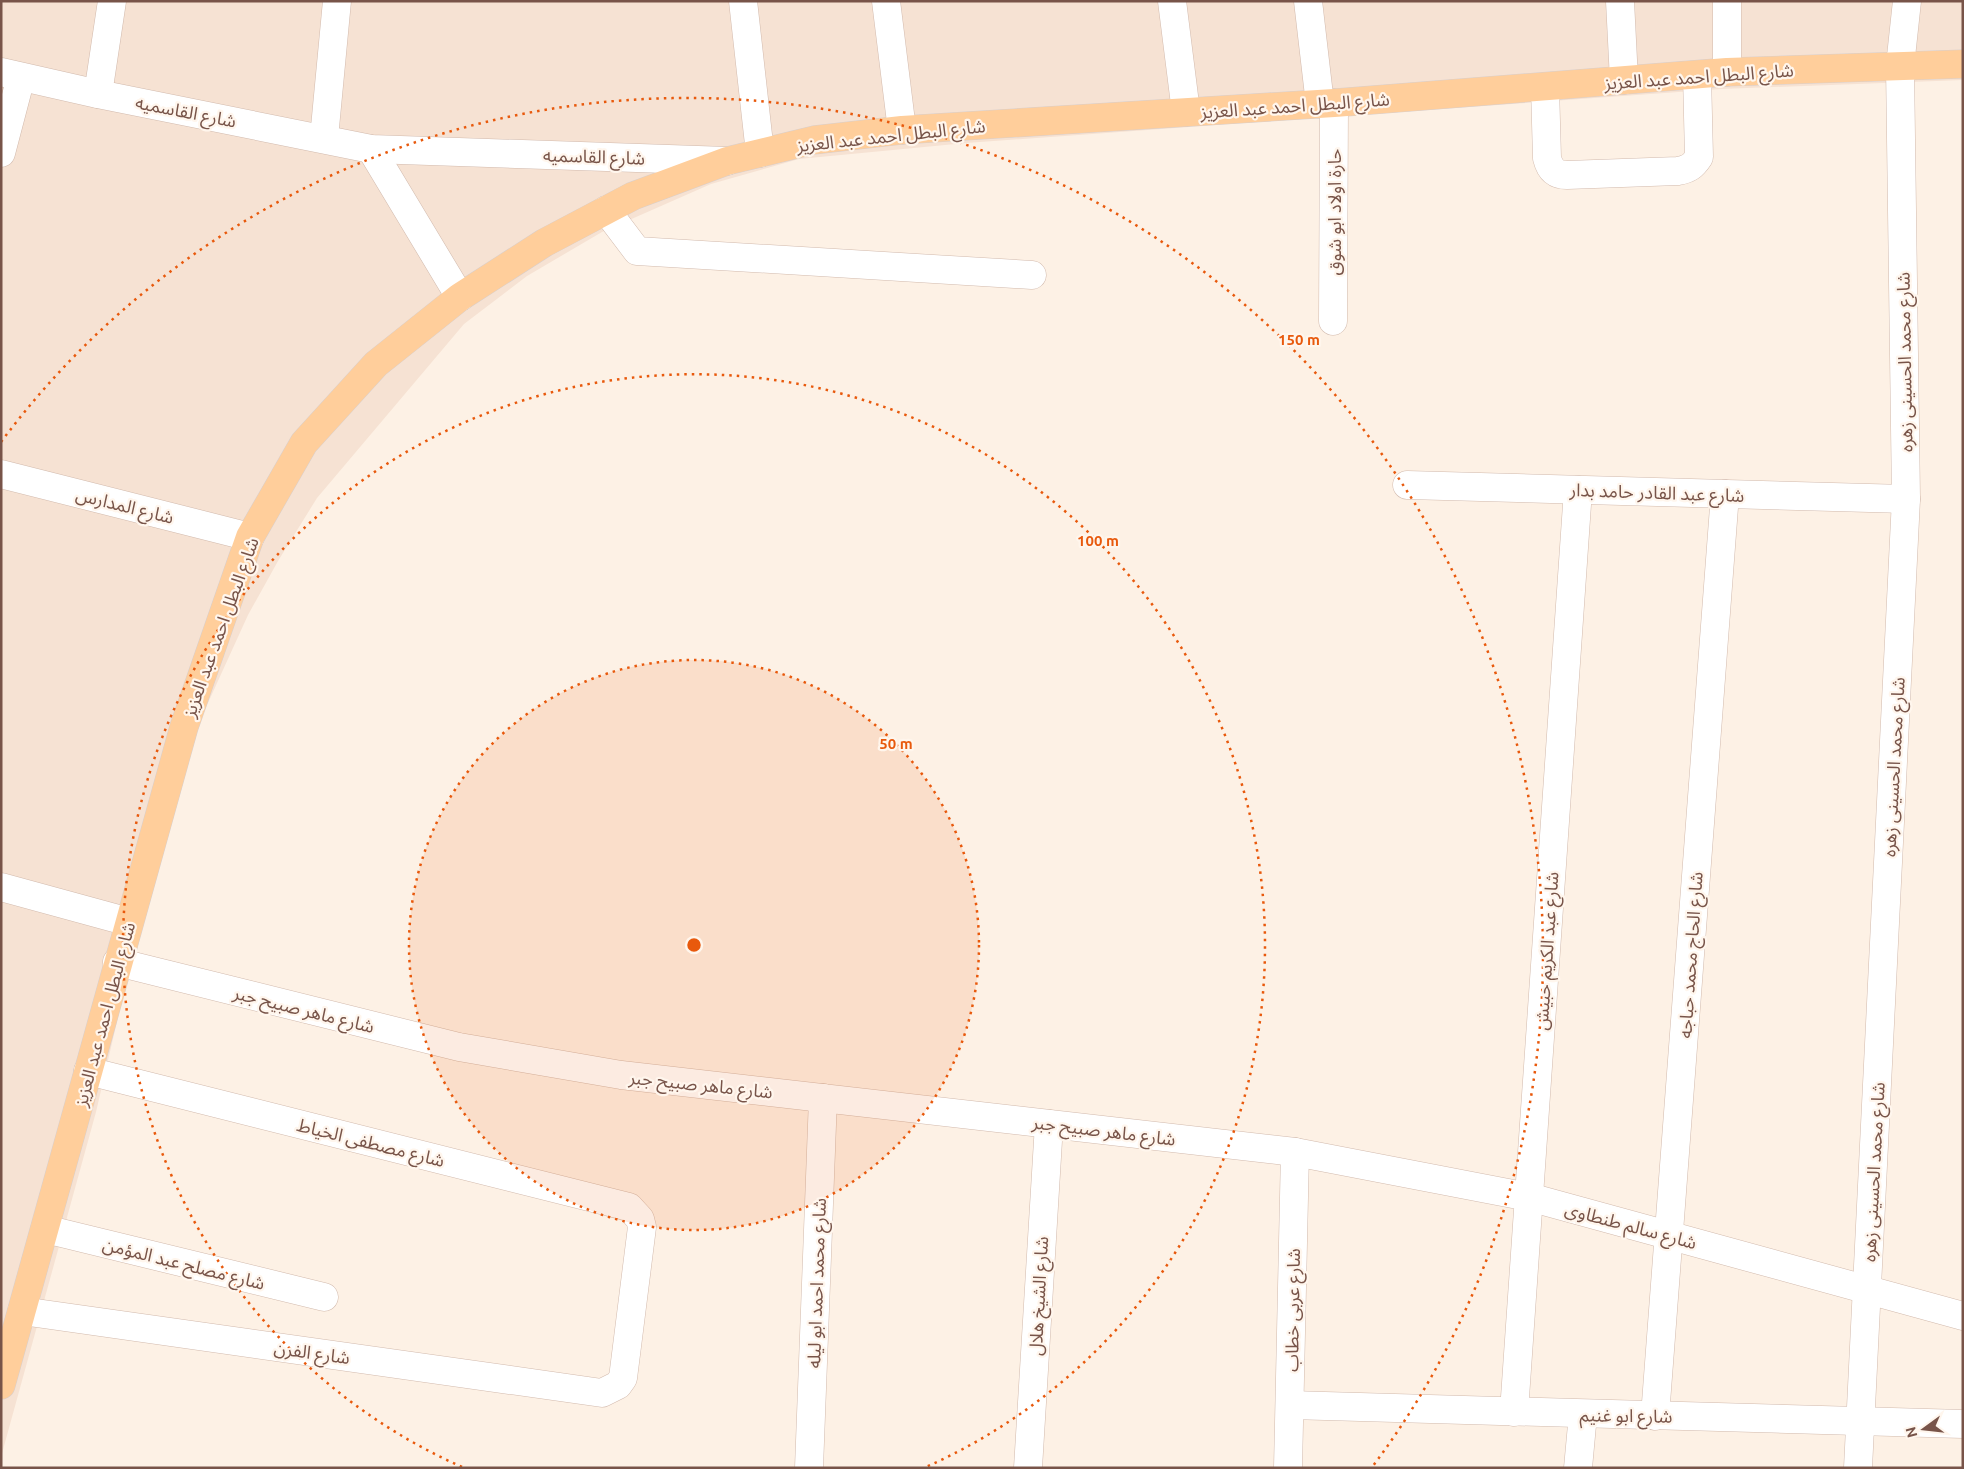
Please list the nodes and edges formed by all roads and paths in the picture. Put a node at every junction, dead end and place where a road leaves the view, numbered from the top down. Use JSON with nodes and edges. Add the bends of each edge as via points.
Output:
{"nodes":[{"id":1,"x":112,"y":1,"type":"edge"},
{"id":2,"x":337,"y":1,"type":"edge"},
{"id":3,"x":743,"y":1,"type":"edge"},
{"id":4,"x":886,"y":1,"type":"edge"},
{"id":5,"x":1172,"y":1,"type":"edge"},
{"id":6,"x":1308,"y":1,"type":"edge"},
{"id":7,"x":1620,"y":1,"type":"edge"},
{"id":8,"x":1726,"y":1,"type":"edge"},
{"id":9,"x":1907,"y":1,"type":"edge"},
{"id":10,"x":1963,"y":64,"type":"edge"},
{"id":11,"x":1900,"y":66,"type":"junction"},
{"id":12,"x":1727,"y":72,"type":"junction"},
{"id":13,"x":11,"y":74,"type":"edge"},
{"id":14,"x":1697,"y":75,"type":"junction"},
{"id":15,"x":1624,"y":80,"type":"junction"},
{"id":16,"x":1545,"y":87,"type":"junction"},
{"id":17,"x":98,"y":94,"type":"junction"},
{"id":18,"x":1327,"y":103,"type":"junction"},
{"id":19,"x":1186,"y":112,"type":"junction"},
{"id":20,"x":902,"y":130,"type":"junction"},
{"id":21,"x":324,"y":138,"type":"junction"},
{"id":22,"x":371,"y":149,"type":"junction"},
{"id":23,"x":1,"y":153,"type":"edge"},
{"id":24,"x":760,"y":153,"type":"junction"},
{"id":25,"x":728,"y":160,"type":"junction"},
{"id":26,"x":606,"y":210,"type":"junction"},
{"id":27,"x":1032,"y":275,"type":"dead end"},
{"id":28,"x":460,"y":297,"type":"junction"},
{"id":29,"x":1333,"y":321,"type":"dead end"},
{"id":30,"x":1,"y":474,"type":"edge"},
{"id":31,"x":1407,"y":485,"type":"dead end"},
{"id":32,"x":1578,"y":490,"type":"junction"},
{"id":33,"x":1725,"y":494,"type":"junction"},
{"id":34,"x":1906,"y":498,"type":"junction"},
{"id":35,"x":250,"y":537,"type":"junction"},
{"id":36,"x":1,"y":887,"type":"edge"},
{"id":37,"x":129,"y":922,"type":"junction"},
{"id":38,"x":118,"y":962,"type":"junction"},
{"id":39,"x":88,"y":1071,"type":"junction"},
{"id":40,"x":823,"y":1098,"type":"junction"},
{"id":41,"x":1048,"y":1124,"type":"junction"},
{"id":42,"x":1295,"y":1152,"type":"junction"},
{"id":43,"x":1529,"y":1197,"type":"junction"},
{"id":44,"x":45,"y":1229,"type":"junction"},
{"id":45,"x":1668,"y":1234,"type":"junction"},
{"id":46,"x":1867,"y":1289,"type":"junction"},
{"id":47,"x":324,"y":1296,"type":"dead end"},
{"id":48,"x":22,"y":1311,"type":"junction"},
{"id":49,"x":1963,"y":1316,"type":"edge"},
{"id":50,"x":1,"y":1385,"type":"edge"},
{"id":51,"x":602,"y":1393,"type":"joint"},
{"id":52,"x":1290,"y":1405,"type":"junction"},
{"id":53,"x":1514,"y":1412,"type":"junction"},
{"id":54,"x":1583,"y":1414,"type":"junction"},
{"id":55,"x":1655,"y":1416,"type":"junction"},
{"id":56,"x":1861,"y":1421,"type":"junction"},
{"id":57,"x":1963,"y":1424,"type":"edge"},
{"id":58,"x":809,"y":1468,"type":"edge"},
{"id":59,"x":1028,"y":1468,"type":"edge"},
{"id":60,"x":1288,"y":1468,"type":"edge"},
{"id":61,"x":1578,"y":1468,"type":"edge"},
{"id":62,"x":1858,"y":1468,"type":"edge"}],
"edges":[{"from":1,"to":17,"type":"street"},
{"from":2,"to":21,"type":"street"},
{"from":3,"to":24,"type":"street"},
{"from":4,"to":20,"type":"street"},
{"from":5,"to":19,"type":"street"},
{"from":6,"to":18,"type":"street","name":"حارة اولاد ابو شوق"},
{"from":7,"to":15,"type":"street"},
{"from":8,"to":12,"type":"street"},
{"from":9,"to":11,"type":"street","name":"شارع محمد الحسينى زهره"},
{"from":10,"to":11,"type":"main road","name":"شارع البطل احمد عبد العزيز"},
{"from":11,"to":12,"type":"main road","name":"شارع البطل احمد عبد العزيز"},
{"from":11,"to":34,"type":"street","name":"شارع محمد الحسينى زهره"},
{"from":12,"to":14,"type":"main road","name":"شارع البطل احمد عبد العزيز"},
{"from":13,"to":17,"type":"street","name":"شارع القاسميه"},
{"from":13,"to":23,"type":"street"},
{"from":14,"to":15,"type":"main road","name":"شارع البطل احمد عبد العزيز"},
{"from":14,"to":16,"type":"street","via":[[1699,157],[1687,170],[1678,172],[1560,175],[1553,172],[1547,158]]},
{"from":15,"to":16,"type":"main road","name":"شارع البطل احمد عبد العزيز"},
{"from":16,"to":18,"type":"main road","name":"شارع البطل احمد عبد العزيز"},
{"from":17,"to":21,"type":"street","name":"شارع القاسميه"},
{"from":18,"to":19,"type":"main road","name":"شارع البطل احمد عبد العزيز"},
{"from":18,"to":29,"type":"street","name":"حارة اولاد ابو شوق"},
{"from":19,"to":20,"type":"main road","name":"شارع البطل احمد عبد العزيز"},
{"from":20,"to":24,"type":"main road","name":"شارع البطل احمد عبد العزيز","via":[[814,140]]},
{"from":21,"to":22,"type":"street","name":"شارع القاسميه"},
{"from":22,"to":25,"type":"street","name":"شارع القاسميه"},
{"from":22,"to":28,"type":"street"},
{"from":24,"to":25,"type":"main road","name":"شارع البطل احمد عبد العزيز"},
{"from":25,"to":26,"type":"main road","name":"شارع البطل احمد عبد العزيز"},
{"from":26,"to":27,"type":"street","via":[[637,251]]},
{"from":26,"to":28,"type":"main road","name":"شارع البطل احمد عبد العزيز","via":[[544,243]]},
{"from":28,"to":35,"type":"main road","name":"شارع البطل احمد عبد العزيز","via":[[376,364],[304,443]]},
{"from":30,"to":35,"type":"street","name":"شارع المدارس"},
{"from":31,"to":32,"type":"street","name":"شارع عبد القادر حامد بدار"},
{"from":32,"to":33,"type":"street","name":"شارع عبد القادر حامد بدار"},
{"from":32,"to":43,"type":"street","name":"شارع عبد الكريم حبيش"},
{"from":33,"to":34,"type":"street","name":"شارع عبد القادر حامد بدار"},
{"from":33,"to":45,"type":"street","name":"شارع الحاج محمد حباجه"},
{"from":34,"to":46,"type":"street","name":"شارع محمد الحسينى زهره"},
{"from":35,"to":37,"type":"main road","name":"شارع البطل احمد عبد العزيز","via":[[184,727]]},
{"from":36,"to":37,"type":"street"},
{"from":37,"to":38,"type":"main road","name":"شارع البطل احمد عبد العزيز"},
{"from":38,"to":39,"type":"main road","name":"شارع البطل احمد عبد العزيز"},
{"from":38,"to":40,"type":"street","name":"شارع ماهر صبيح جبر","via":[[459,1047],[621,1075]]},
{"from":39,"to":44,"type":"main road","name":"شارع البطل احمد عبد العزيز"},
{"from":39,"to":51,"type":"street","name":"شارع مصطفى الخياط","via":[[629,1207],[640,1219],[642,1227],[623,1378],[618,1386]]},
{"from":40,"to":41,"type":"street","name":"شارع ماهر صبيح جبر"},
{"from":40,"to":58,"type":"street","name":"شارع محمد احمد ابو ليله"},
{"from":41,"to":42,"type":"street","name":"شارع ماهر صبيح جبر"},
{"from":41,"to":59,"type":"street","name":"شارع الشيخ هلال"},
{"from":42,"to":43,"type":"street","name":"شارع سالم طنطاوى"},
{"from":42,"to":52,"type":"street","name":"شارع عربى خطاب"},
{"from":43,"to":45,"type":"street","name":"شارع سالم طنطاوى"},
{"from":43,"to":53,"type":"street","name":"شارع عبد الكريم حبيش"},
{"from":44,"to":47,"type":"street","name":"شارع مصلح عبد المؤمن"},
{"from":44,"to":48,"type":"main road","name":"شارع البطل احمد عبد العزيز"},
{"from":45,"to":46,"type":"street","name":"شارع سالم طنطاوى"},
{"from":45,"to":55,"type":"street","name":"شارع الحاج محمد حباجه"},
{"from":46,"to":49,"type":"street","name":"شارع سالم طنطاوى"},
{"from":46,"to":56,"type":"street","name":"شارع محمد الحسينى زهره"},
{"from":48,"to":50,"type":"main road","name":"شارع البطل احمد عبد العزيز"},
{"from":48,"to":51,"type":"street","name":"شارع الفرن"},
{"from":52,"to":53,"type":"street","name":"شارع ابو غنيم"},
{"from":52,"to":60,"type":"street","name":"شارع عربى خطاب"},
{"from":53,"to":54,"type":"street","name":"شارع ابو غنيم"},
{"from":54,"to":55,"type":"street","name":"شارع ابو غنيم"},
{"from":54,"to":61,"type":"street"},
{"from":55,"to":56,"type":"street","name":"شارع ابو غنيم"},
{"from":56,"to":57,"type":"street","name":"شارع ابو غنيم"},
{"from":56,"to":62,"type":"street","name":"شارع محمد الحسينى زهره"}]}
